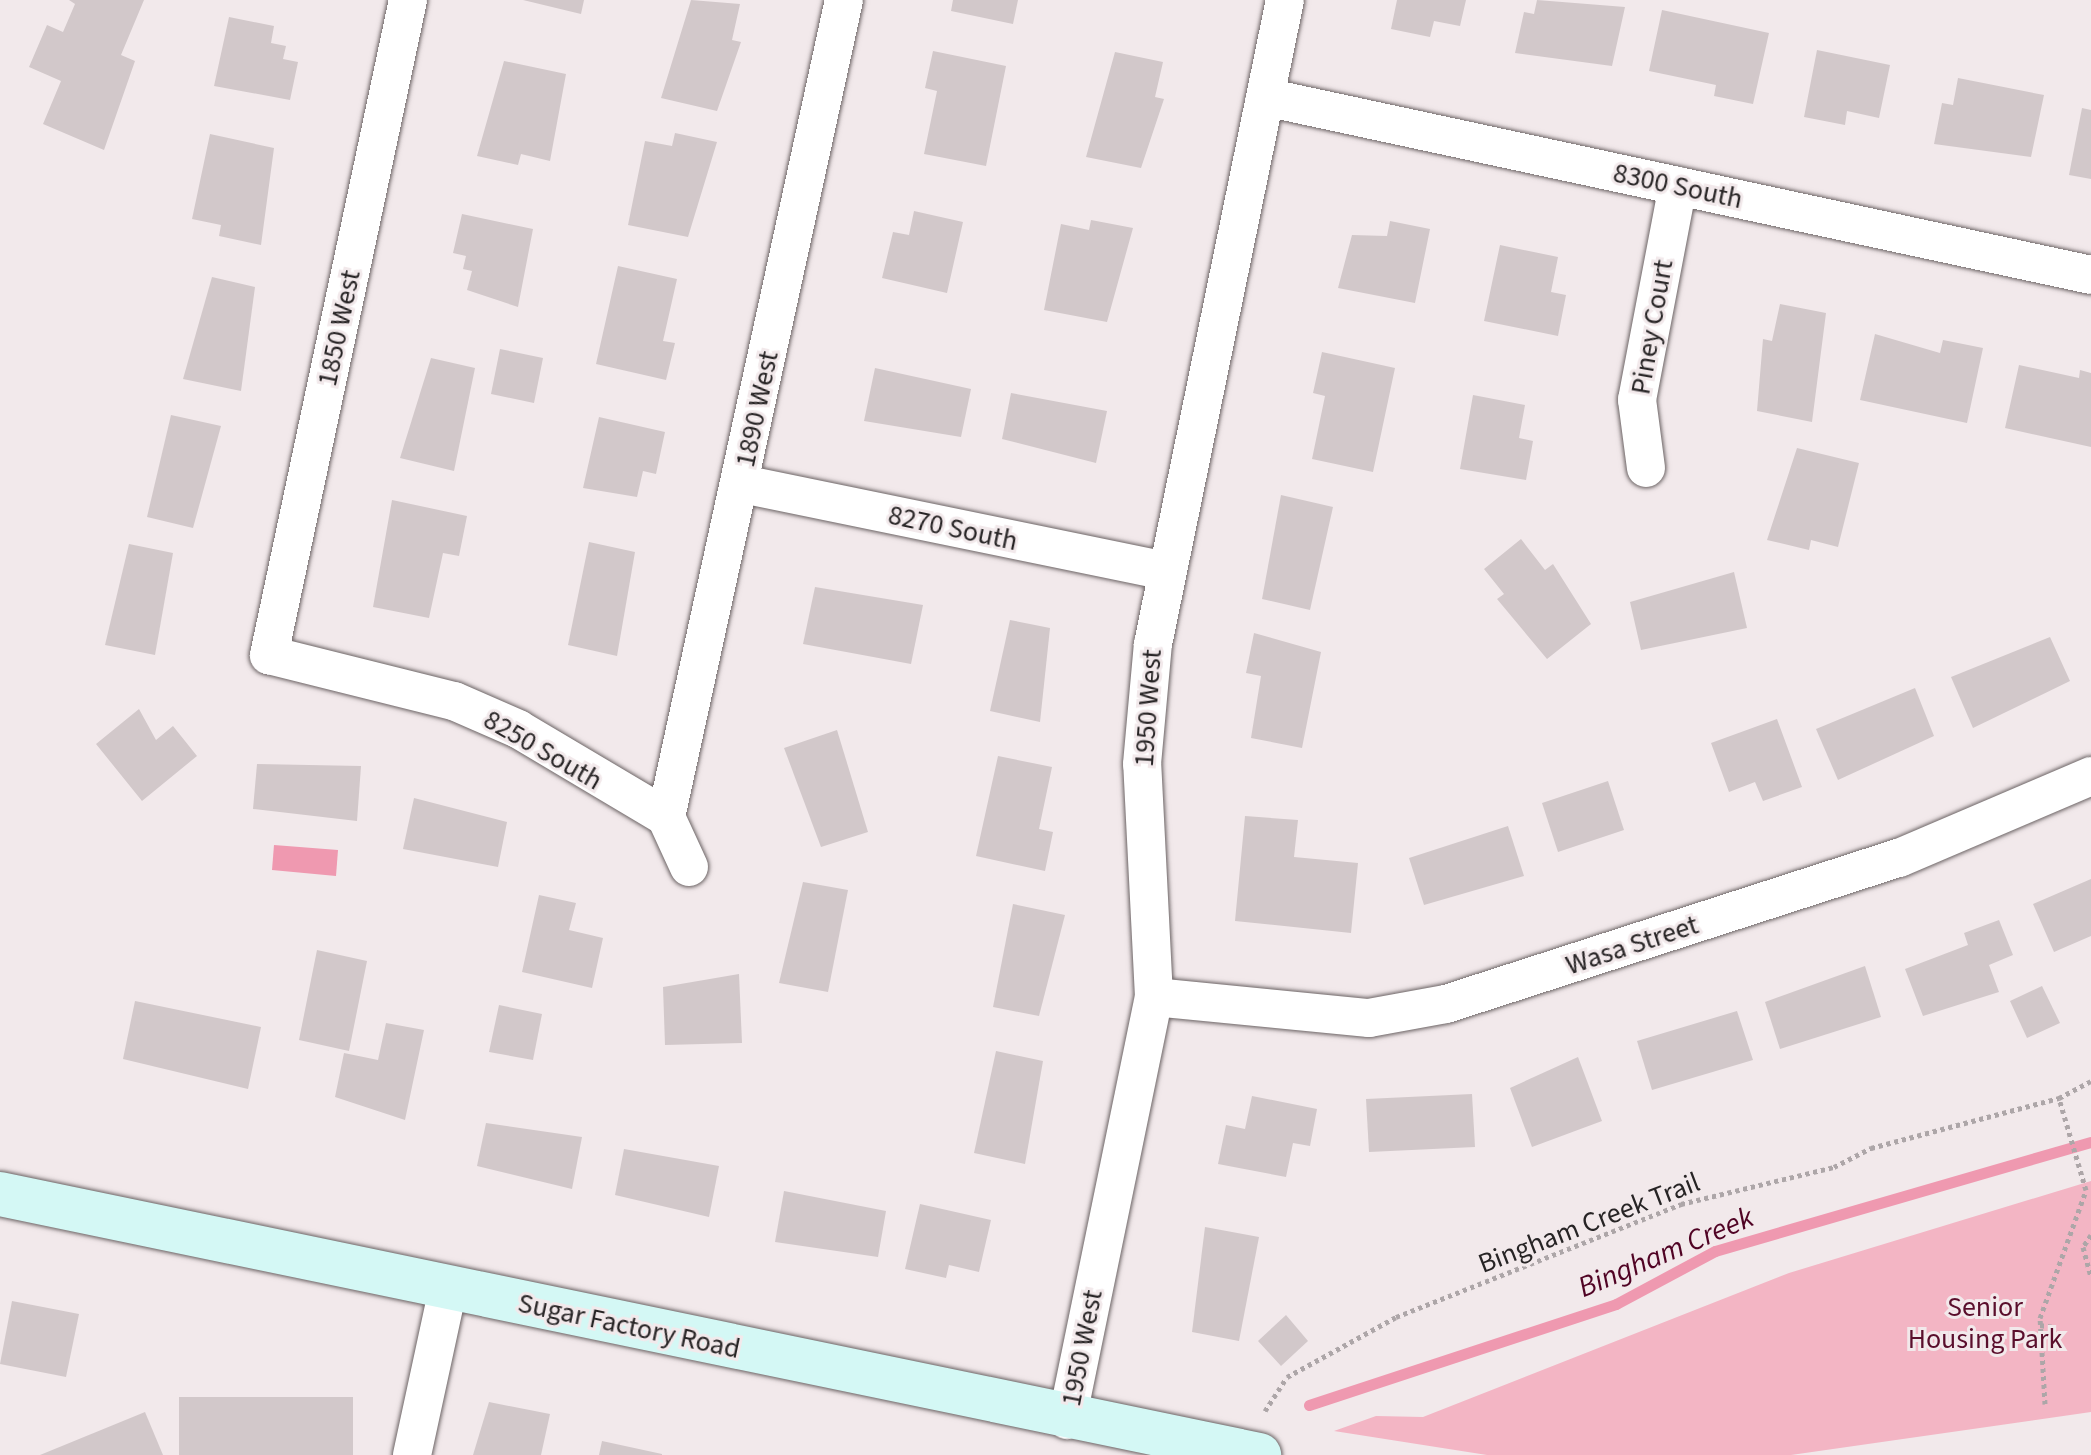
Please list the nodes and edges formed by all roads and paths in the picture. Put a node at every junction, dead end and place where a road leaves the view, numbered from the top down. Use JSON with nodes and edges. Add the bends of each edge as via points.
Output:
{"nodes":[{"id":1,"x":408,"y":0,"type":"edge"},
{"id":2,"x":844,"y":0,"type":"edge"},
{"id":3,"x":1285,"y":0,"type":"edge"},
{"id":4,"x":1265,"y":97,"type":"junction"},
{"id":5,"x":1678,"y":186,"type":"junction"},
{"id":6,"x":2091,"y":275,"type":"edge"},
{"id":7,"x":1646,"y":468,"type":"dead end"},
{"id":8,"x":742,"y":484,"type":"junction"},
{"id":9,"x":1165,"y":571,"type":"junction"},
{"id":10,"x":269,"y":655,"type":"joint"},
{"id":11,"x":2091,"y":776,"type":"edge"},
{"id":12,"x":666,"y":817,"type":"junction"},
{"id":13,"x":689,"y":867,"type":"dead end"},
{"id":14,"x":1154,"y":997,"type":"junction"},
{"id":15,"x":2091,"y":1081,"type":"edge"},
{"id":16,"x":2059,"y":1098,"type":"junction"},
{"id":17,"x":0,"y":1194,"type":"edge"},
{"id":18,"x":2091,"y":1235,"type":"edge"},
{"id":19,"x":2091,"y":1276,"type":"edge"},
{"id":20,"x":448,"y":1288,"type":"junction"},
{"id":21,"x":2040,"y":1325,"type":"junction"},
{"id":22,"x":2054,"y":1327,"type":"dead end"},
{"id":23,"x":2045,"y":1404,"type":"dead end"},
{"id":24,"x":1265,"y":1411,"type":"dead end"},
{"id":25,"x":1067,"y":1420,"type":"junction"},
{"id":26,"x":412,"y":1455,"type":"edge"},
{"id":27,"x":1259,"y":1455,"type":"edge"}],
"edges":[{"from":1,"to":10,"type":"street","name":"1850 West"},
{"from":2,"to":8,"type":"street","name":"1890 West"},
{"from":3,"to":4,"type":"street","name":"1950 West"},
{"from":4,"to":5,"type":"street","name":"8300 South"},
{"from":4,"to":9,"type":"street","name":"1950 West"},
{"from":5,"to":6,"type":"street","name":"8300 South"},
{"from":5,"to":7,"type":"street","name":"Piney Court","via":[[1637,400]]},
{"from":8,"to":9,"type":"street","name":"8270 South"},
{"from":8,"to":12,"type":"street","name":"1890 West"},
{"from":9,"to":14,"type":"street","name":"1950 West","via":[[1142,764]]},
{"from":10,"to":12,"type":"street","name":"8250 South","via":[[454,701],[518,729]]},
{"from":11,"to":14,"type":"street","name":"Wasa Street","via":[[1899,858],[1446,1004],[1369,1018]]},
{"from":12,"to":13,"type":"street"},
{"from":14,"to":25,"type":"street","name":"1950 West"},
{"from":15,"to":16,"type":"path","name":"Bingham Creek Trail"},
{"from":16,"to":21,"type":"path","via":[[2085,1183],[2083,1208]]},
{"from":16,"to":24,"type":"path","name":"Bingham Creek Trail","via":[[1681,1204],[1396,1317],[1287,1377]]},
{"from":17,"to":20,"type":"street","name":"Sugar Factory Road"},
{"from":18,"to":19,"type":"path","via":[[2083,1247]]},
{"from":20,"to":25,"type":"street","name":"Sugar Factory Road"},
{"from":20,"to":26,"type":"street"},
{"from":21,"to":22,"type":"path"},
{"from":21,"to":23,"type":"path"},
{"from":25,"to":27,"type":"street","name":"Sugar Factory Road"}]}
